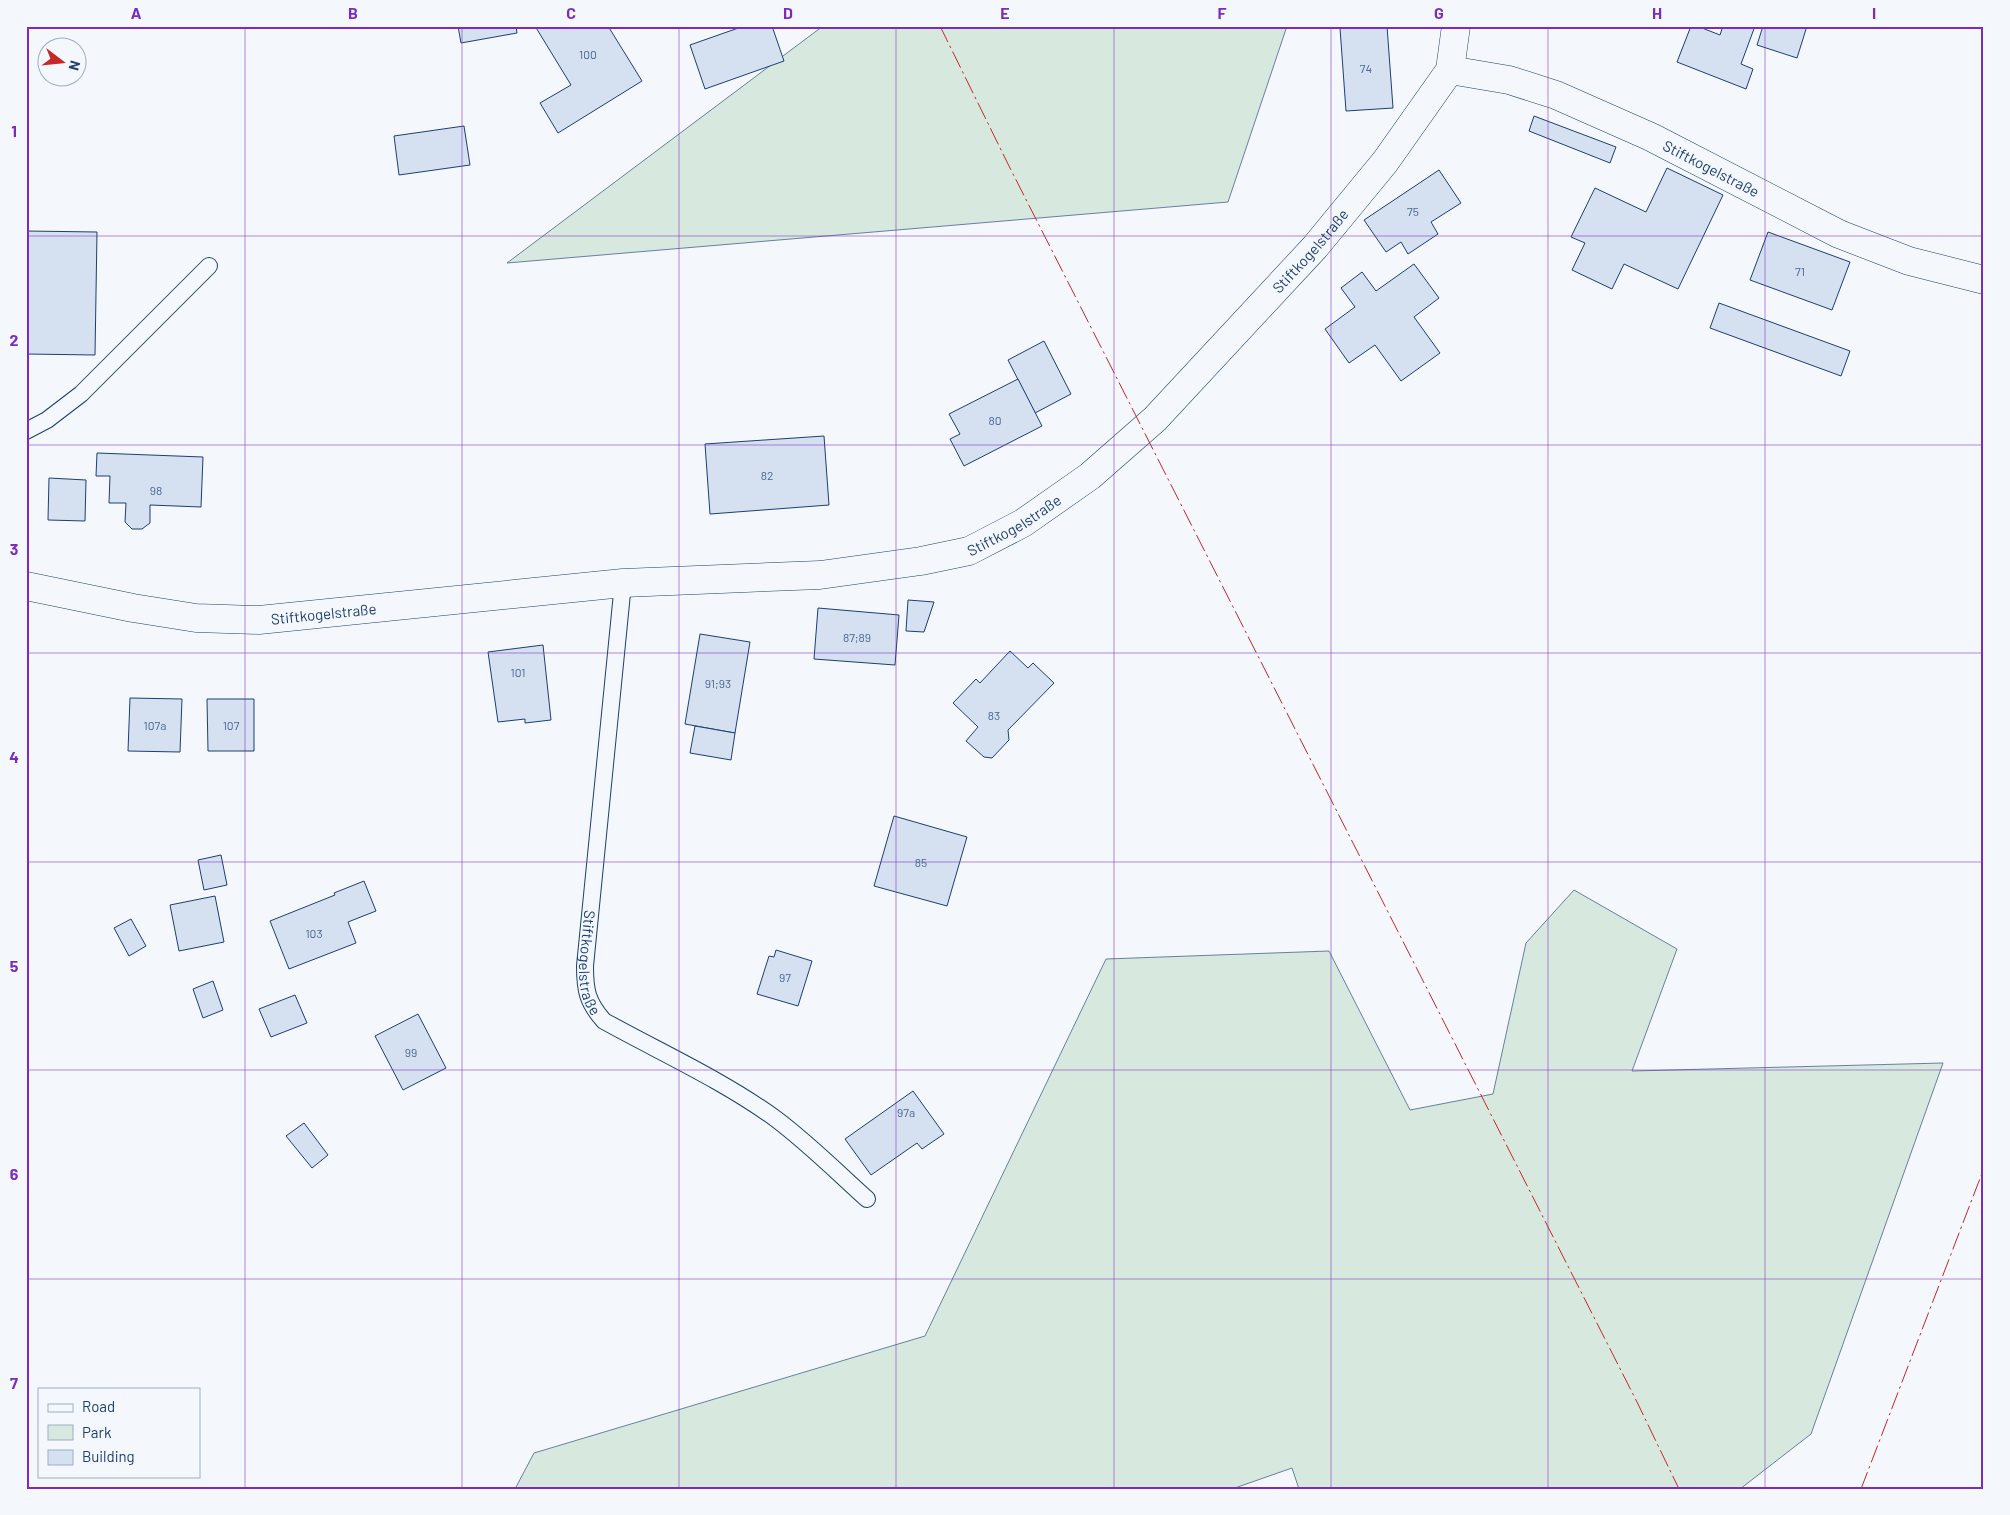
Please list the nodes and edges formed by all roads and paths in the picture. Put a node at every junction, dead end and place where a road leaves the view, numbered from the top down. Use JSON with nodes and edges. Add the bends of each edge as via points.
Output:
{"nodes":[{"id":1,"x":1438,"y":26,"type":"edge"},
{"id":2,"x":1456,"y":26,"type":"edge"},
{"id":3,"x":1450,"y":70,"type":"junction"},
{"id":4,"x":209,"y":266,"type":"dead end"},
{"id":5,"x":1984,"y":280,"type":"edge"},
{"id":6,"x":26,"y":431,"type":"edge"},
{"id":7,"x":623,"y":582,"type":"junction"},
{"id":8,"x":26,"y":586,"type":"edge"},
{"id":9,"x":867,"y":1199,"type":"dead end"}],
"edges":[{"from":1,"to":3,"type":"street","via":[[1438,36]]},
{"from":2,"to":3,"type":"street"},
{"from":3,"to":5,"type":"street","name":"Stiftkogelstraße","via":[[1509,80],[1556,95],[1652,137],[1839,234],[1909,261]]},
{"from":3,"to":7,"type":"street","name":"Stiftkogelstraße","via":[[1385,162],[1315,247],[1155,419],[1090,476],[1023,523],[969,551],[912,562],[820,575]]},
{"from":4,"to":6,"type":"lane","via":[[81,394],[47,420]]},
{"from":7,"to":8,"type":"street","name":"Stiftkogelstraße","via":[[259,620],[196,618]]},
{"from":7,"to":9,"type":"lane","name":"Stiftkogelstraße","via":[[586,966],[585,988],[592,1008],[604,1021],[775,1118]]}]}
